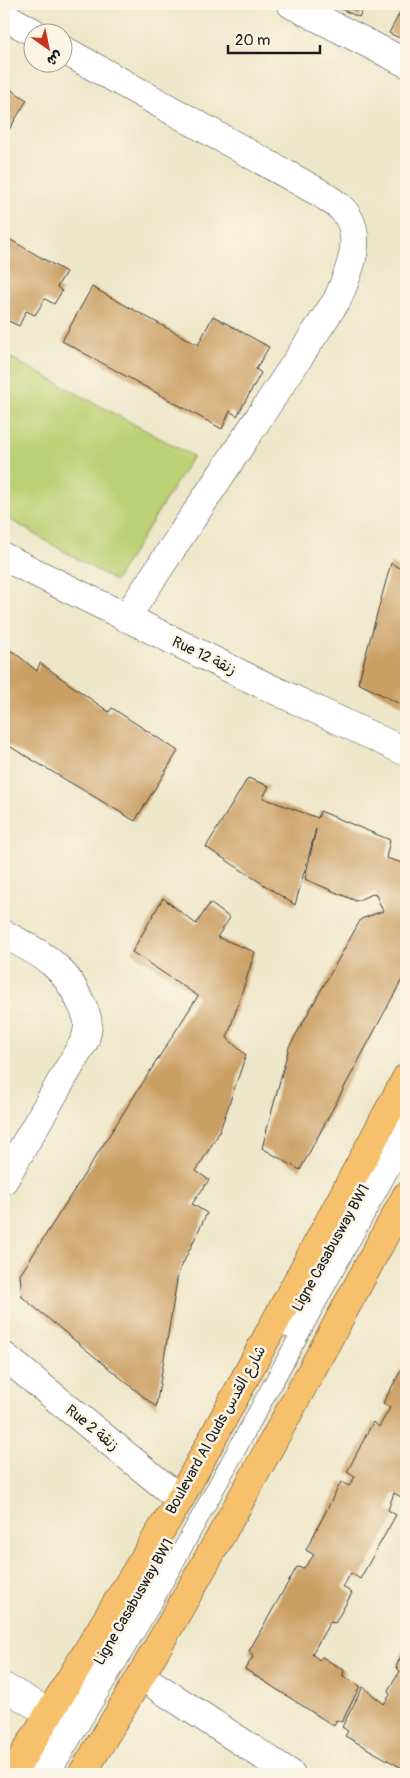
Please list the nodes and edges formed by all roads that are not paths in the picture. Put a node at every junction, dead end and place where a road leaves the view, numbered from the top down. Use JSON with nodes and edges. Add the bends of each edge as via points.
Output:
{"nodes":[{"id":1,"x":291,"y":4,"type":"edge"},
{"id":2,"x":4,"y":16,"type":"edge"},
{"id":3,"x":22,"y":26,"type":"edge"},
{"id":4,"x":72,"y":55,"type":"edge"},
{"id":5,"x":406,"y":63,"type":"edge"},
{"id":6,"x":4,"y":557,"type":"edge"},
{"id":7,"x":126,"y":618,"type":"junction"},
{"id":8,"x":406,"y":752,"type":"edge"},
{"id":9,"x":4,"y":934,"type":"edge"},
{"id":10,"x":406,"y":1078,"type":"edge"},
{"id":11,"x":406,"y":1112,"type":"edge"},
{"id":12,"x":406,"y":1140,"type":"edge"},
{"id":13,"x":4,"y":1180,"type":"edge"},
{"id":14,"x":406,"y":1196,"type":"edge"},
{"id":15,"x":4,"y":1356,"type":"edge"},
{"id":16,"x":180,"y":1500,"type":"junction"},
{"id":17,"x":142,"y":1677,"type":"junction"},
{"id":18,"x":4,"y":1687,"type":"edge"},
{"id":19,"x":50,"y":1713,"type":"junction"},
{"id":20,"x":12,"y":1774,"type":"edge"},
{"id":21,"x":31,"y":1774,"type":"edge"},
{"id":22,"x":51,"y":1774,"type":"edge"},
{"id":23,"x":82,"y":1774,"type":"edge"},
{"id":24,"x":291,"y":1774,"type":"edge"}],
"edges":[{"from":1,"to":5,"type":"street"},
{"from":2,"to":3,"type":"street"},
{"from":4,"to":7,"type":"street","via":[[320,193],[342,209],[354,233],[351,267],[337,300]]},
{"from":6,"to":7,"type":"street","name":"Rue 12 زنقة"},
{"from":7,"to":8,"type":"street","name":"Rue 12 زنقة"},
{"from":9,"to":13,"type":"street","via":[[60,969],[73,986],[88,1023],[85,1040]]},
{"from":10,"to":16,"type":"main road","name":"Boulevard Al Quds شارع القدس"},
{"from":11,"to":21,"type":"lane","name":"Ligne Casabusway BW1","via":[[122,1624]]},
{"from":12,"to":22,"type":"lane","name":"Ligne Casabusway BW1","via":[[150,1608]]},
{"from":14,"to":17,"type":"main road"},
{"from":15,"to":16,"type":"street","name":"Rue 2 زنقة"},
{"from":16,"to":19,"type":"main road","name":"Boulevard Al Quds شارع القدس"},
{"from":17,"to":23,"type":"main road"},
{"from":17,"to":24,"type":"street"},
{"from":18,"to":19,"type":"street"},
{"from":19,"to":20,"type":"main road","name":"Boulevard Al Quds شارع القدس"}]}
